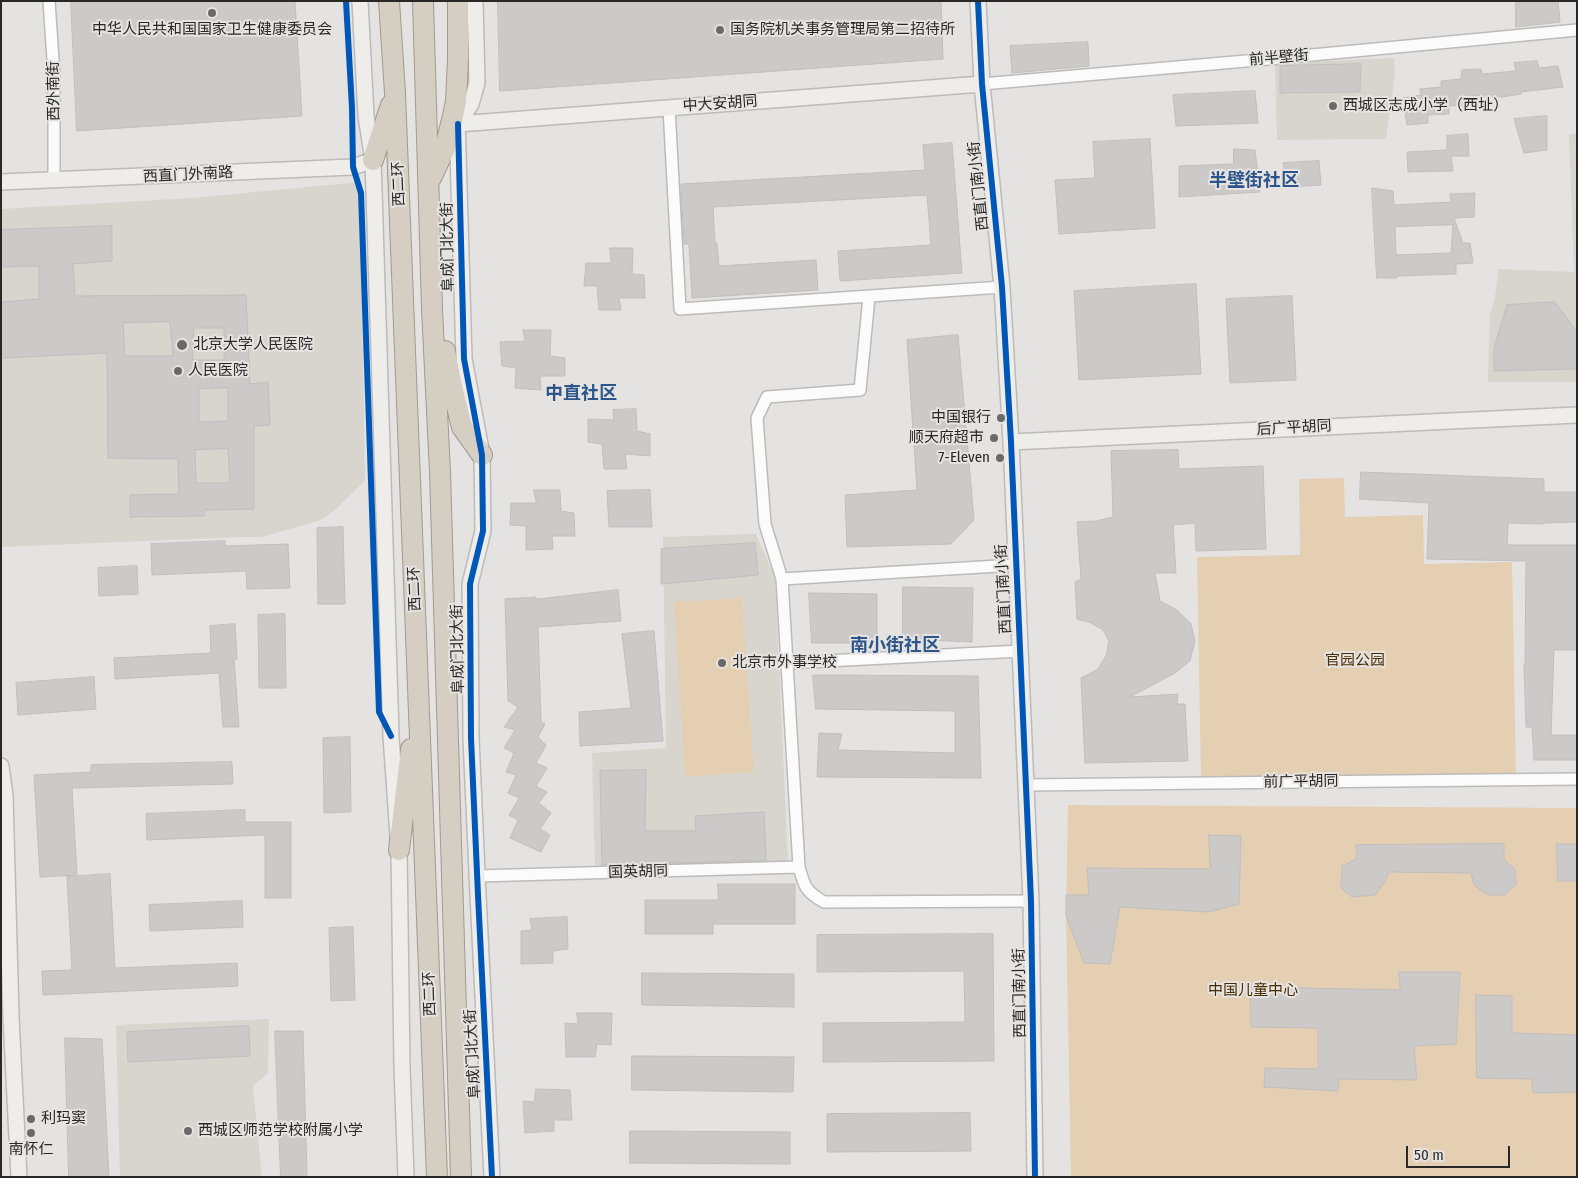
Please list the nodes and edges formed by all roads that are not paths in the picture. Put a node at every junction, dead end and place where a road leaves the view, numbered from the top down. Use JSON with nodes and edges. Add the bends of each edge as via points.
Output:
{"nodes":[{"id":1,"x":49,"y":1,"type":"edge"},
{"id":2,"x":360,"y":1,"type":"edge"},
{"id":3,"x":389,"y":1,"type":"edge"},
{"id":4,"x":423,"y":1,"type":"edge"},
{"id":5,"x":458,"y":1,"type":"edge"},
{"id":6,"x":475,"y":1,"type":"edge"},
{"id":7,"x":978,"y":1,"type":"edge"},
{"id":8,"x":1577,"y":30,"type":"edge"},
{"id":9,"x":982,"y":84,"type":"junction"},
{"id":10,"x":395,"y":94,"type":"junction"},
{"id":11,"x":669,"y":108,"type":"junction"},
{"id":12,"x":453,"y":130,"type":"junction"},
{"id":13,"x":373,"y":160,"type":"junction"},
{"id":14,"x":54,"y":181,"type":"junction"},
{"id":15,"x":1,"y":182,"type":"edge"},
{"id":16,"x":429,"y":190,"type":"junction"},
{"id":17,"x":1002,"y":287,"type":"junction"},
{"id":18,"x":869,"y":297,"type":"junction"},
{"id":19,"x":432,"y":309,"type":"junction"},
{"id":20,"x":1577,"y":415,"type":"edge"},
{"id":21,"x":1011,"y":442,"type":"junction"},
{"id":22,"x":482,"y":455,"type":"junction"},
{"id":23,"x":1015,"y":564,"type":"junction"},
{"id":24,"x":782,"y":579,"type":"junction"},
{"id":25,"x":1020,"y":651,"type":"junction"},
{"id":26,"x":786,"y":663,"type":"junction"},
{"id":27,"x":418,"y":687,"type":"junction"},
{"id":28,"x":1,"y":766,"type":"edge"},
{"id":29,"x":1577,"y":780,"type":"edge"},
{"id":30,"x":1025,"y":785,"type":"junction"},
{"id":31,"x":399,"y":850,"type":"junction"},
{"id":32,"x":799,"y":867,"type":"junction"},
{"id":33,"x":477,"y":876,"type":"junction"},
{"id":34,"x":1031,"y":901,"type":"junction"},
{"id":35,"x":18,"y":1177,"type":"edge"},
{"id":36,"x":406,"y":1177,"type":"edge"},
{"id":37,"x":437,"y":1177,"type":"edge"},
{"id":38,"x":462,"y":1177,"type":"edge"},
{"id":39,"x":492,"y":1177,"type":"edge"},
{"id":40,"x":1034,"y":1177,"type":"edge"}],
"edges":[{"from":1,"to":14,"type":"street","name":"西外南街","via":[[54,74]]},
{"from":2,"to":13,"type":"street","via":[[366,116]]},
{"from":3,"to":10,"type":"highway","name":"西二环"},
{"from":4,"to":16,"type":"highway","name":"西二环"},
{"from":5,"to":12,"type":"highway","via":[[457,92]]},
{"from":6,"to":12,"type":"street","via":[[477,83],[470,106]]},
{"from":7,"to":9,"type":"street","name":"西直门南小街"},
{"from":8,"to":9,"type":"street","name":"前半壁街"},
{"from":9,"to":11,"type":"street","name":"中大安胡同"},
{"from":9,"to":17,"type":"street","name":"西直门南小街"},
{"from":10,"to":13,"type":"highway"},
{"from":10,"to":27,"type":"highway","name":"西二环"},
{"from":11,"to":12,"type":"street","name":"中大安胡同"},
{"from":11,"to":18,"type":"street","via":[[680,309]]},
{"from":12,"to":16,"type":"highway"},
{"from":12,"to":22,"type":"street","name":"阜成门北大街","via":[[464,359]]},
{"from":13,"to":14,"type":"street","name":"西直门外南路","via":[[352,167]]},
{"from":13,"to":31,"type":"street","via":[[391,726]]},
{"from":14,"to":15,"type":"street","name":"西直门外南路"},
{"from":16,"to":19,"type":"highway","name":"西二环"},
{"from":17,"to":18,"type":"street"},
{"from":17,"to":21,"type":"street","name":"西直门南小街"},
{"from":18,"to":24,"type":"street","via":[[860,390],[767,397],[756,418],[765,524]]},
{"from":19,"to":22,"type":"highway","via":[[444,344],[462,427]]},
{"from":19,"to":38,"type":"highway","name":"西二环"},
{"from":20,"to":21,"type":"street","name":"后广平胡同"},
{"from":21,"to":23,"type":"street","name":"西直门南小街"},
{"from":22,"to":33,"type":"street","name":"阜成门北大街","via":[[483,531],[470,584]]},
{"from":23,"to":24,"type":"street"},
{"from":23,"to":25,"type":"street","name":"西直门南小街"},
{"from":24,"to":26,"type":"street"},
{"from":25,"to":26,"type":"street"},
{"from":25,"to":30,"type":"street","name":"西直门南小街"},
{"from":26,"to":32,"type":"street"},
{"from":27,"to":31,"type":"highway"},
{"from":27,"to":37,"type":"highway","name":"西二环"},
{"from":28,"to":35,"type":"street","via":[[5,796]]},
{"from":29,"to":30,"type":"street","name":"前广平胡同"},
{"from":30,"to":34,"type":"street","name":"西直门南小街"},
{"from":31,"to":36,"type":"street"},
{"from":32,"to":33,"type":"street","name":"国英胡同"},
{"from":32,"to":34,"type":"street","via":[[804,886],[824,902]]},
{"from":33,"to":39,"type":"street","name":"阜成门北大街"},
{"from":34,"to":40,"type":"street","name":"西直门南小街"}]}
